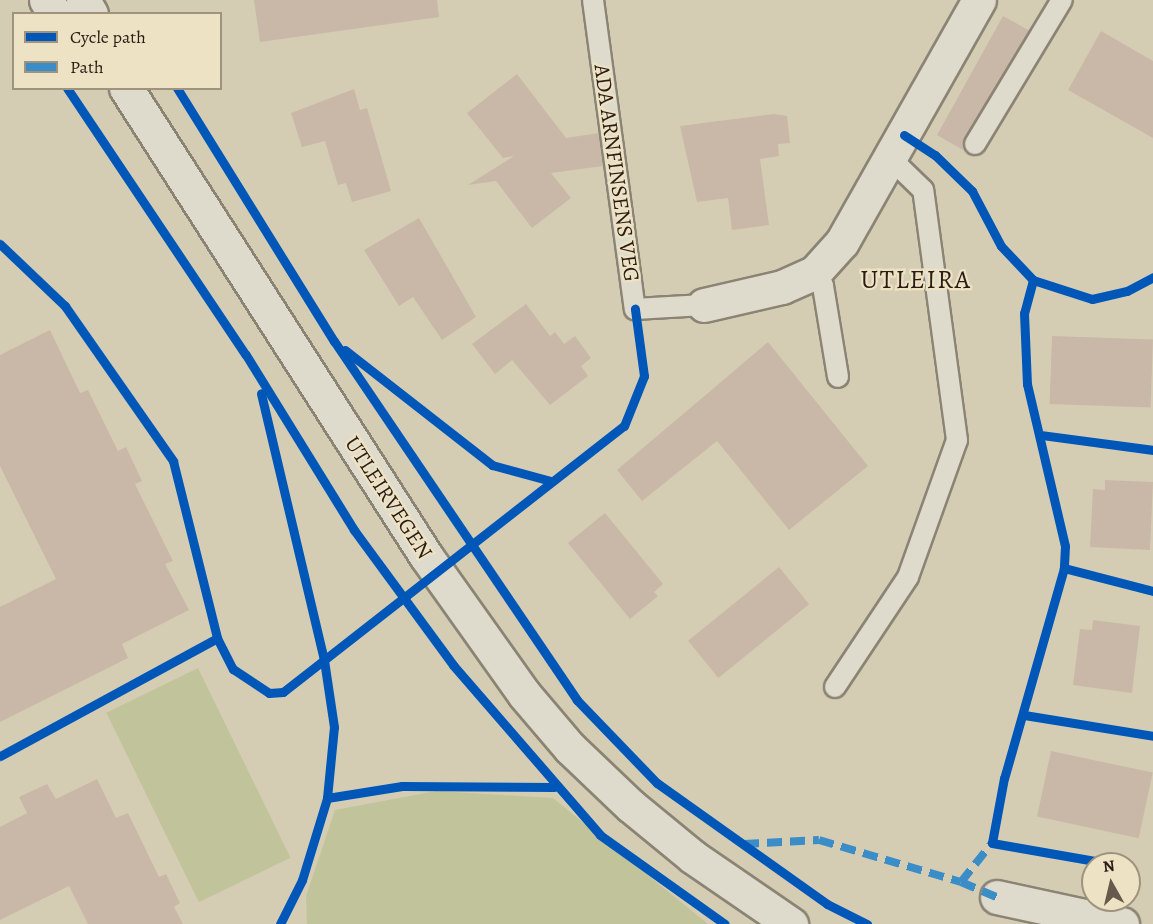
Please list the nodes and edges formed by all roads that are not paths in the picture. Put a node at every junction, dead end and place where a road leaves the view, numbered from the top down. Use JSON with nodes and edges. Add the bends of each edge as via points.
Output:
{"nodes":[{"id":1,"x":593,"y":0,"type":"edge"},
{"id":2,"x":979,"y":0,"type":"edge"},
{"id":3,"x":1062,"y":0,"type":"edge"},
{"id":4,"x":127,"y":90,"type":"edge"},
{"id":5,"x":975,"y":144,"type":"dead end"},
{"id":6,"x":890,"y":158,"type":"junction"},
{"id":7,"x":815,"y":272,"type":"junction"},
{"id":8,"x":704,"y":305,"type":"joint"},
{"id":9,"x":838,"y":377,"type":"dead end"},
{"id":10,"x":835,"y":687,"type":"dead end"},
{"id":11,"x":996,"y":897,"type":"dead end"},
{"id":12,"x":791,"y":924,"type":"edge"},
{"id":13,"x":1122,"y":924,"type":"edge"}],
"edges":[{"from":1,"to":8,"type":"lane","name":"ADA ARNFINSENS VEG","via":[[635,309]]},
{"from":2,"to":6,"type":"main road","name":"ADA ARNFINSENS VEG"},
{"from":3,"to":5,"type":"lane"},
{"from":4,"to":12,"type":"main road","name":"UTLEIRVEGEN","via":[[413,537],[524,694],[570,748],[631,806],[693,857]]},
{"from":6,"to":7,"type":"main road","name":"ADA ARNFINSENS VEG","via":[[842,242]]},
{"from":6,"to":10,"type":"lane","via":[[923,190],[957,440],[908,577]]},
{"from":7,"to":8,"type":"main road","name":"ADA ARNFINSENS VEG","via":[[782,287]]},
{"from":7,"to":9,"type":"lane","via":[[823,286]]},
{"from":11,"to":13,"type":"main road"}]}
